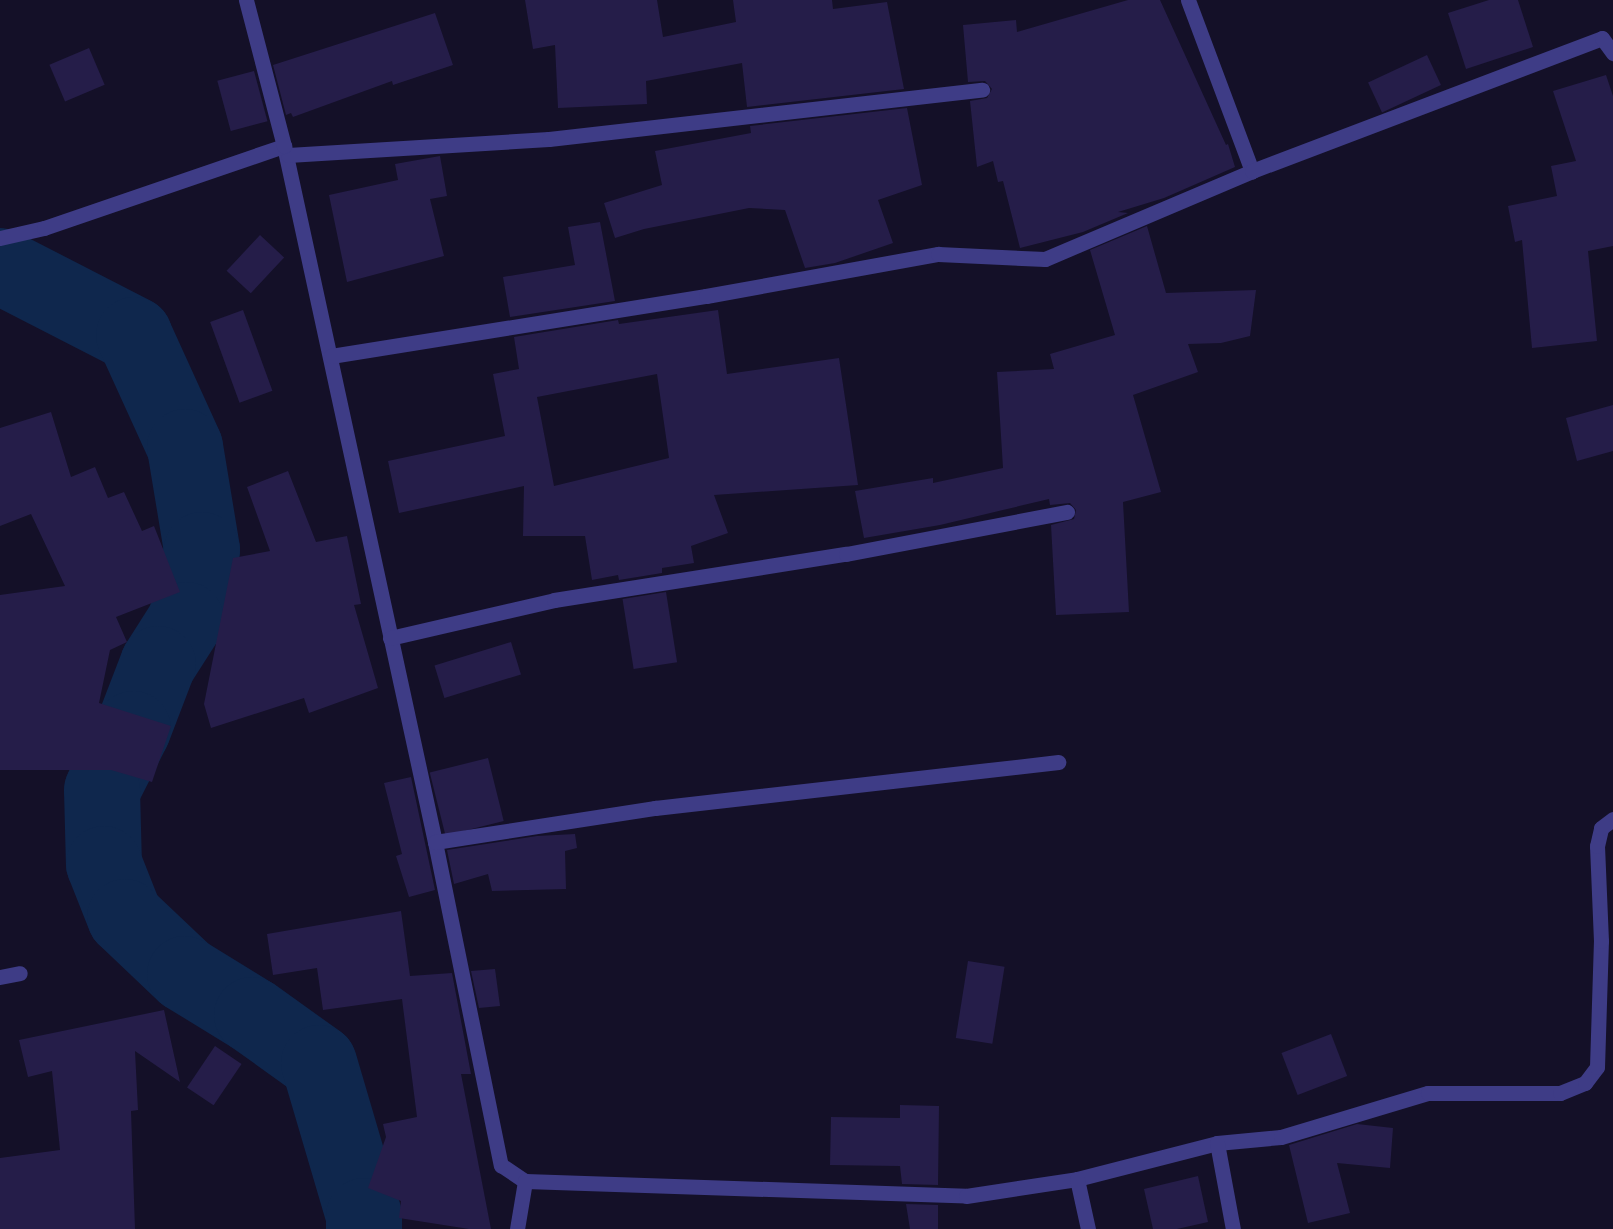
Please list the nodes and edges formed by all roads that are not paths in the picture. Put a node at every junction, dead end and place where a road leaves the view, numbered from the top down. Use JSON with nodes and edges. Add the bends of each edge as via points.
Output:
{"nodes":[{"id":1,"x":246,"y":0,"type":"edge"},
{"id":2,"x":1188,"y":0,"type":"edge"},
{"id":3,"x":1613,"y":52,"type":"edge"},
{"id":4,"x":982,"y":90,"type":"dead end"},
{"id":5,"x":286,"y":151,"type":"junction"},
{"id":6,"x":1252,"y":171,"type":"junction"},
{"id":7,"x":0,"y":238,"type":"edge"},
{"id":8,"x":331,"y":357,"type":"junction"},
{"id":9,"x":1068,"y":512,"type":"dead end"},
{"id":10,"x":390,"y":638,"type":"junction"},
{"id":11,"x":1058,"y":762,"type":"dead end"},
{"id":12,"x":1613,"y":819,"type":"edge"},
{"id":13,"x":435,"y":842,"type":"junction"},
{"id":14,"x":20,"y":973,"type":"dead end"},
{"id":15,"x":0,"y":977,"type":"edge"},
{"id":16,"x":1217,"y":1143,"type":"junction"},
{"id":17,"x":1077,"y":1179,"type":"junction"},
{"id":18,"x":525,"y":1181,"type":"junction"},
{"id":19,"x":517,"y":1229,"type":"edge"},
{"id":20,"x":1088,"y":1229,"type":"edge"},
{"id":21,"x":1233,"y":1229,"type":"edge"}],
"edges":[{"from":1,"to":5,"type":"street"},
{"from":2,"to":6,"type":"street"},
{"from":3,"to":6,"type":"street","via":[[1602,38]]},
{"from":4,"to":5,"type":"street","via":[[549,139]]},
{"from":5,"to":7,"type":"street","via":[[44,228]]},
{"from":5,"to":8,"type":"street"},
{"from":6,"to":8,"type":"street","via":[[1046,260],[938,254]]},
{"from":8,"to":10,"type":"street"},
{"from":9,"to":10,"type":"street","via":[[846,554],[554,600]]},
{"from":10,"to":13,"type":"street"},
{"from":11,"to":13,"type":"street","via":[[655,808]]},
{"from":12,"to":16,"type":"street","via":[[1601,828],[1597,846],[1601,941],[1597,1067],[1585,1083],[1560,1093],[1428,1093],[1281,1137]]},
{"from":13,"to":18,"type":"street","via":[[501,1165]]},
{"from":14,"to":15,"type":"street"},
{"from":16,"to":17,"type":"street"},
{"from":16,"to":21,"type":"street"},
{"from":17,"to":18,"type":"street","via":[[966,1196]]},
{"from":17,"to":20,"type":"street"},
{"from":18,"to":19,"type":"street"}]}
